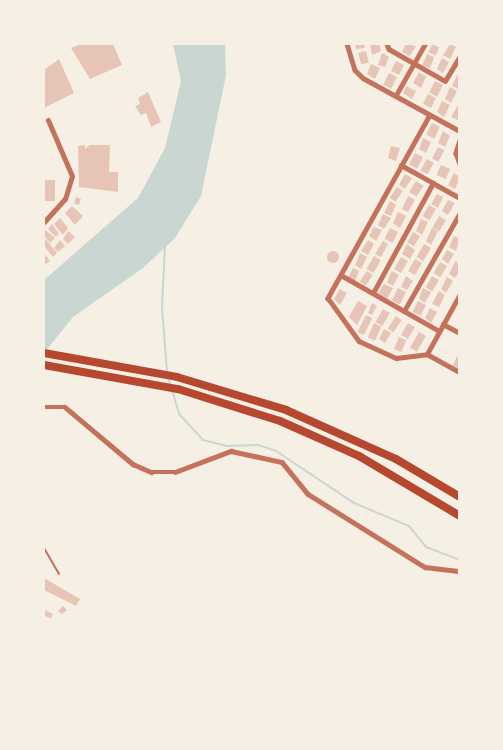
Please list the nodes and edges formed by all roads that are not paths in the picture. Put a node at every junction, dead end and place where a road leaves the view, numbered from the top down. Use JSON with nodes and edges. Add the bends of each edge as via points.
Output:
{"nodes":[{"id":1,"x":347,"y":44,"type":"edge"},
{"id":2,"x":387,"y":44,"type":"edge"},
{"id":3,"x":425,"y":44,"type":"edge"},
{"id":4,"x":459,"y":56,"type":"edge"},
{"id":5,"x":414,"y":63,"type":"junction"},
{"id":6,"x":396,"y":95,"type":"junction"},
{"id":7,"x":430,"y":115,"type":"junction"},
{"id":8,"x":48,"y":120,"type":"dead end"},
{"id":9,"x":459,"y":131,"type":"edge"},
{"id":10,"x":459,"y":140,"type":"edge"},
{"id":11,"x":459,"y":164,"type":"edge"},
{"id":12,"x":401,"y":165,"type":"junction"},
{"id":13,"x":433,"y":183,"type":"junction"},
{"id":14,"x":459,"y":198,"type":"edge"},
{"id":15,"x":459,"y":213,"type":"edge"},
{"id":16,"x":44,"y":222,"type":"edge"},
{"id":17,"x":341,"y":275,"type":"junction"},
{"id":18,"x":373,"y":293,"type":"junction"},
{"id":19,"x":459,"y":294,"type":"edge"},
{"id":20,"x":404,"y":311,"type":"junction"},
{"id":21,"x":444,"y":324,"type":"junction"},
{"id":22,"x":439,"y":331,"type":"junction"},
{"id":23,"x":459,"y":333,"type":"edge"},
{"id":24,"x":44,"y":353,"type":"edge"},
{"id":25,"x":427,"y":354,"type":"junction"},
{"id":26,"x":44,"y":365,"type":"edge"},
{"id":27,"x":459,"y":372,"type":"edge"},
{"id":28,"x":44,"y":407,"type":"edge"},
{"id":29,"x":459,"y":497,"type":"edge"},
{"id":30,"x":459,"y":516,"type":"edge"},
{"id":31,"x":44,"y":548,"type":"edge"},
{"id":32,"x":459,"y":571,"type":"edge"},
{"id":33,"x":59,"y":574,"type":"dead end"}],
"edges":[{"from":1,"to":6,"type":"street","via":[[355,70]]},
{"from":2,"to":5,"type":"street","via":[[388,49]]},
{"from":3,"to":5,"type":"street"},
{"from":4,"to":5,"type":"street","via":[[445,81]]},
{"from":5,"to":6,"type":"street"},
{"from":6,"to":7,"type":"street"},
{"from":7,"to":9,"type":"street"},
{"from":7,"to":12,"type":"street"},
{"from":8,"to":16,"type":"street","via":[[72,176],[65,199]]},
{"from":10,"to":11,"type":"street"},
{"from":12,"to":13,"type":"street"},
{"from":12,"to":17,"type":"street"},
{"from":13,"to":14,"type":"street"},
{"from":13,"to":18,"type":"street"},
{"from":15,"to":20,"type":"street"},
{"from":17,"to":18,"type":"street"},
{"from":17,"to":25,"type":"street","via":[[328,298],[359,341],[396,358]]},
{"from":18,"to":20,"type":"street"},
{"from":19,"to":21,"type":"street"},
{"from":20,"to":22,"type":"street"},
{"from":21,"to":22,"type":"street"},
{"from":21,"to":23,"type":"street"},
{"from":22,"to":25,"type":"street"},
{"from":24,"to":29,"type":"highway","via":[[177,377],[326,426],[396,459]]},
{"from":25,"to":27,"type":"street"},
{"from":26,"to":30,"type":"highway","via":[[178,389],[323,438]]},
{"from":28,"to":32,"type":"street","via":[[65,407],[133,464],[151,472],[175,472],[231,451],[282,462],[308,494],[418,563]]},
{"from":31,"to":33,"type":"lane"}]}
